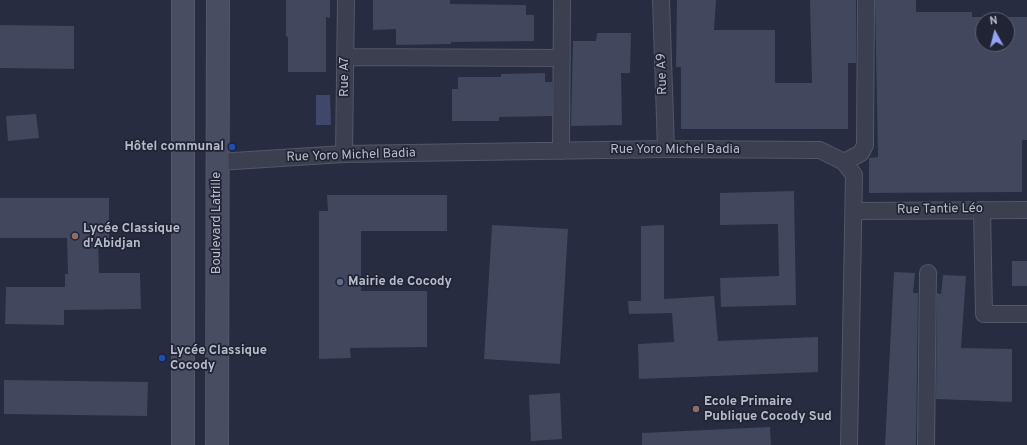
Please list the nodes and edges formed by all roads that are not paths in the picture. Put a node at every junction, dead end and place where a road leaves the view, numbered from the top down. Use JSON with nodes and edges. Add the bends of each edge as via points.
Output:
{"nodes":[{"id":1,"x":183,"y":0,"type":"edge"},
{"id":2,"x":218,"y":0,"type":"edge"},
{"id":3,"x":346,"y":0,"type":"edge"},
{"id":4,"x":562,"y":0,"type":"edge"},
{"id":5,"x":662,"y":0,"type":"edge"},
{"id":6,"x":866,"y":0,"type":"edge"},
{"id":7,"x":345,"y":57,"type":"junction"},
{"id":8,"x":562,"y":58,"type":"junction"},
{"id":9,"x":666,"y":149,"type":"junction"},
{"id":10,"x":561,"y":151,"type":"junction"},
{"id":11,"x":344,"y":154,"type":"junction"},
{"id":12,"x":218,"y":162,"type":"junction"},
{"id":13,"x":844,"y":162,"type":"junction"},
{"id":14,"x":982,"y":210,"type":"junction"},
{"id":15,"x":1027,"y":210,"type":"edge"},
{"id":16,"x":854,"y":211,"type":"junction"},
{"id":17,"x":928,"y":273,"type":"dead end"},
{"id":18,"x":1027,"y":314,"type":"edge"},
{"id":19,"x":183,"y":445,"type":"edge"},
{"id":20,"x":217,"y":445,"type":"edge"},
{"id":21,"x":849,"y":445,"type":"edge"},
{"id":22,"x":926,"y":445,"type":"edge"}],
"edges":[{"from":1,"to":19,"type":"street"},
{"from":2,"to":12,"type":"street","name":"Boulevard Latrille"},
{"from":3,"to":7,"type":"street","name":"Rue A7"},
{"from":4,"to":8,"type":"street"},
{"from":5,"to":9,"type":"street","name":"Rue A9"},
{"from":6,"to":13,"type":"street","via":[[865,145],[861,153]]},
{"from":7,"to":8,"type":"street"},
{"from":7,"to":11,"type":"street","name":"Rue A7"},
{"from":8,"to":10,"type":"street"},
{"from":9,"to":10,"type":"street","name":"Rue Yoro Michel Badia"},
{"from":9,"to":13,"type":"street","name":"Rue Yoro Michel Badia","via":[[820,150]]},
{"from":10,"to":11,"type":"street","name":"Rue Yoro Michel Badia"},
{"from":11,"to":12,"type":"street","name":"Rue Yoro Michel Badia"},
{"from":12,"to":20,"type":"street","name":"Boulevard Latrille"},
{"from":13,"to":16,"type":"street","via":[[854,174]]},
{"from":14,"to":15,"type":"street","name":"Rue Tantie Léo"},
{"from":14,"to":16,"type":"street","name":"Rue Tantie Léo"},
{"from":14,"to":18,"type":"street","via":[[984,314]]},
{"from":16,"to":21,"type":"street"},
{"from":17,"to":22,"type":"street"}]}
